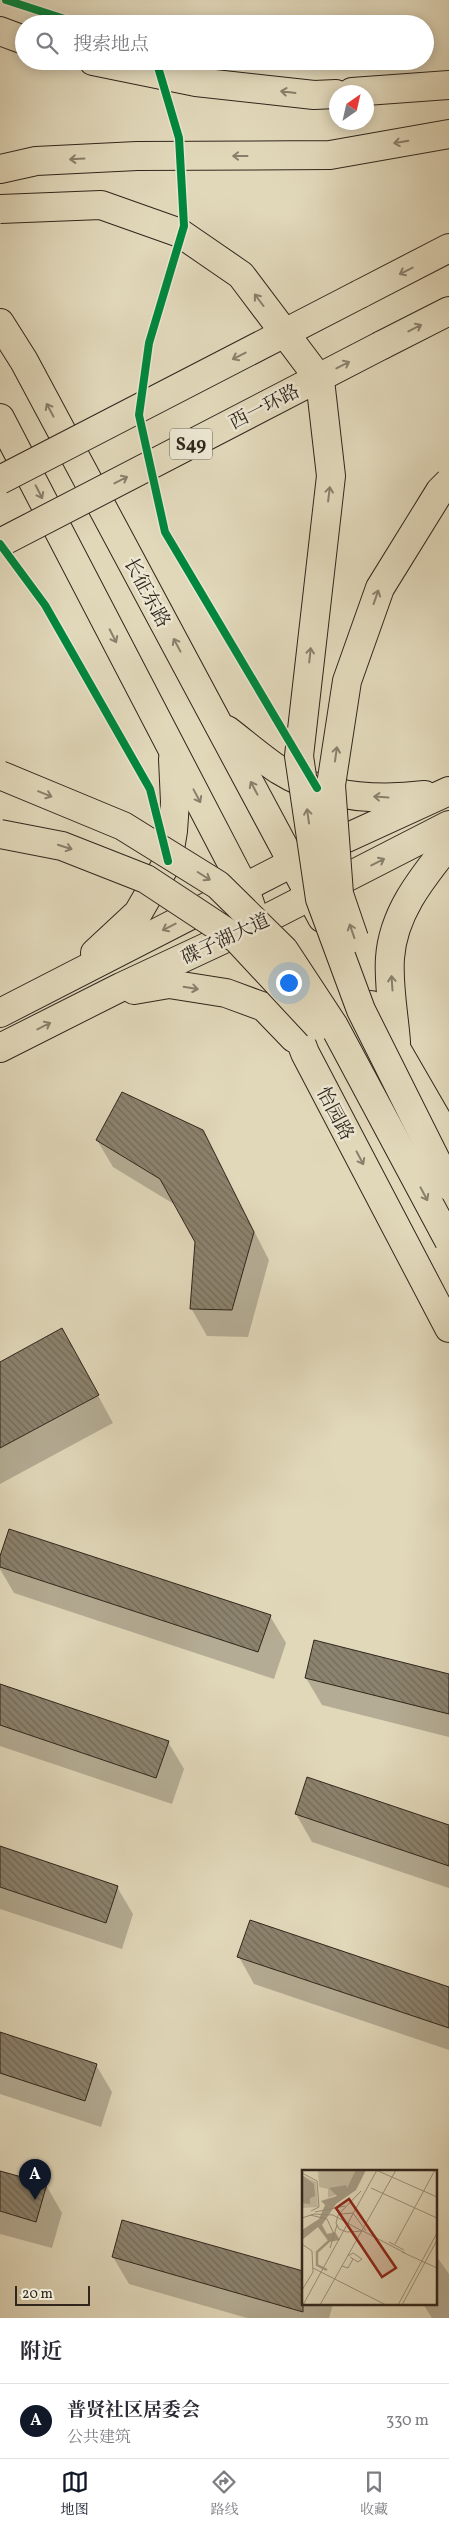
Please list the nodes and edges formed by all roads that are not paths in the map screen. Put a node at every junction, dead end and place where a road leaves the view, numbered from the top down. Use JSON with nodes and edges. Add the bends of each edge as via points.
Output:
{"nodes":[{"id":1,"x":0,"y":31,"type":"edge"},
{"id":2,"x":15,"y":37,"type":"edge"},
{"id":3,"x":137,"y":70,"type":"edge"},
{"id":4,"x":449,"y":85,"type":"edge"},
{"id":5,"x":374,"y":90,"type":"edge"},
{"id":6,"x":329,"y":94,"type":"edge"},
{"id":7,"x":449,"y":134,"type":"edge"},
{"id":8,"x":0,"y":169,"type":"edge"},
{"id":9,"x":0,"y":209,"type":"edge"},
{"id":10,"x":449,"y":248,"type":"edge"},
{"id":11,"x":449,"y":311,"type":"edge"},
{"id":12,"x":0,"y":323,"type":"edge"},
{"id":13,"x":0,"y":418,"type":"edge"},
{"id":14,"x":0,"y":480,"type":"edge"},
{"id":15,"x":449,"y":482,"type":"edge"},
{"id":16,"x":0,"y":543,"type":"edge"},
{"id":17,"x":219,"y":724,"type":"junction"},
{"id":18,"x":172,"y":750,"type":"junction"},
{"id":19,"x":0,"y":775,"type":"edge"},
{"id":20,"x":448,"y":791,"type":"edge"},
{"id":21,"x":449,"y":825,"type":"edge"},
{"id":22,"x":0,"y":834,"type":"edge"},
{"id":23,"x":449,"y":844,"type":"edge"},
{"id":24,"x":294,"y":862,"type":"junction"},
{"id":25,"x":245,"y":889,"type":"junction"},
{"id":26,"x":310,"y":896,"type":"junction"},
{"id":27,"x":256,"y":924,"type":"junction"},
{"id":28,"x":59,"y":983,"type":"junction"},
{"id":29,"x":108,"y":994,"type":"junction"},
{"id":30,"x":0,"y":1013,"type":"edge"},
{"id":31,"x":0,"y":1048,"type":"edge"},
{"id":32,"x":397,"y":1049,"type":"junction"},
{"id":33,"x":305,"y":1053,"type":"junction"},
{"id":34,"x":449,"y":1140,"type":"edge"},
{"id":35,"x":406,"y":1160,"type":"junction"},
{"id":36,"x":446,"y":1180,"type":"edge"},
{"id":37,"x":449,"y":1240,"type":"edge"},
{"id":38,"x":449,"y":1328,"type":"edge"}],
"edges":[{"from":1,"to":2,"type":"main road"},
{"from":6,"to":3,"type":"main road","one_way":true,"via":[[196,82]]},
{"from":4,"to":5,"type":"main road"},
{"from":7,"to":8,"type":"main road","one_way":true,"via":[[330,155],[137,156],[36,162]]},
{"from":36,"to":9,"type":"main road","one_way":true,"bridge":true,"via":[[361,1010],[320,899],[299,756],[331,476],[320,380],[241,275],[180,233],[101,205]]},
{"from":10,"to":14,"type":"main road","one_way":true,"bridge":true},
{"from":16,"to":11,"type":"main road","name":"西一环路","number":"S49","one_way":true,"bridge":true},
{"from":17,"to":12,"type":"main road","name":"长征东路","one_way":true,"via":[[29,370]]},
{"from":13,"to":18,"type":"main road","one_way":true},
{"from":36,"to":15,"type":"main road","one_way":true,"bridge":true,"via":[[376,1002],[339,894],[332,785],[347,681],[380,588],[440,491]]},
{"from":20,"to":17,"type":"main road","one_way":true,"via":[[398,798],[346,795],[317,788],[280,770]]},
{"from":24,"to":17,"type":"main road","name":"长征东路","one_way":true},
{"from":18,"to":25,"type":"main road","one_way":true},
{"from":18,"to":28,"type":"main road","via":[[175,802],[168,861],[138,913]]},
{"from":19,"to":35,"type":"main road","one_way":true,"bridge":true,"via":[[123,826],[218,885],[284,950],[334,1026]]},
{"from":20,"to":24,"type":"main road","name":"碟子湖大道"},
{"from":26,"to":21,"type":"main road","name":"碟子湖大道","one_way":true},
{"from":22,"to":35,"type":"main road","one_way":true,"bridge":true,"via":[[62,846],[146,879],[238,939],[316,1024]]},
{"from":32,"to":23,"type":"main road","one_way":true,"via":[[390,958],[400,915],[420,880]]},
{"from":24,"to":25,"type":"main road","name":"碟子湖大道"},
{"from":24,"to":26,"type":"main road"},
{"from":25,"to":27,"type":"main road","name":"怡园路"},
{"from":25,"to":28,"type":"main road","name":"碟子湖大道","one_way":true},
{"from":26,"to":27,"type":"main road","name":"碟子湖大道"},
{"from":26,"to":32,"type":"main road"},
{"from":27,"to":29,"type":"main road","name":"碟子湖大道"},
{"from":27,"to":33,"type":"main road","name":"怡园路"},
{"from":28,"to":30,"type":"main road","name":"碟子湖大道"},
{"from":31,"to":29,"type":"main road","name":"碟子湖大道","one_way":true},
{"from":29,"to":33,"type":"main road","one_way":true,"via":[[169,984],[226,993],[264,1007],[288,1030]]},
{"from":32,"to":34,"type":"main road"},
{"from":33,"to":38,"type":"main road","name":"怡园路","one_way":true},
{"from":35,"to":37,"type":"main road","one_way":true,"bridge":true}]}
